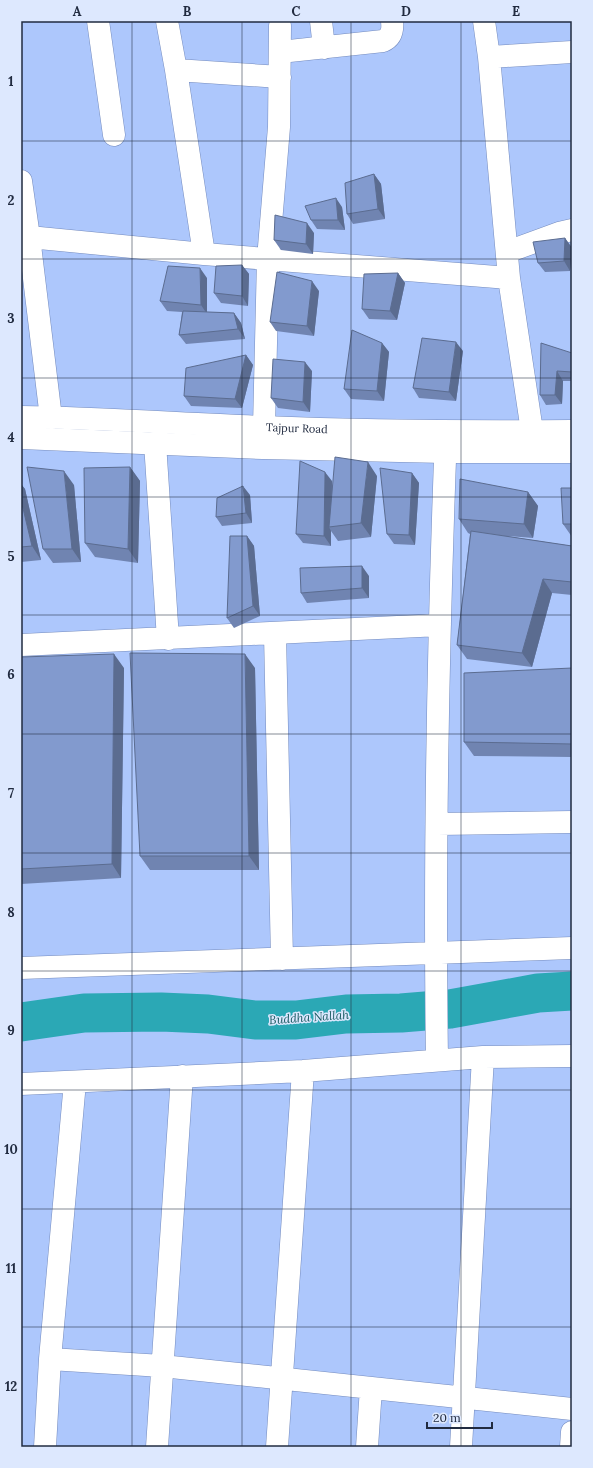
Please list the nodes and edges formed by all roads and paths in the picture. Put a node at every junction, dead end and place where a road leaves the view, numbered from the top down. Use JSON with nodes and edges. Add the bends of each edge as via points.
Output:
{"nodes":[{"id":1,"x":98,"y":21,"type":"edge"},
{"id":2,"x":167,"y":21,"type":"edge"},
{"id":3,"x":321,"y":21,"type":"edge"},
{"id":4,"x":392,"y":21,"type":"edge"},
{"id":5,"x":484,"y":21,"type":"edge"},
{"id":6,"x":280,"y":26,"type":"dead end"},
{"id":7,"x":324,"y":48,"type":"junction"},
{"id":8,"x":280,"y":52,"type":"junction"},
{"id":9,"x":572,"y":52,"type":"edge"},
{"id":10,"x":489,"y":57,"type":"junction"},
{"id":11,"x":176,"y":70,"type":"junction"},
{"id":12,"x":280,"y":77,"type":"junction"},
{"id":13,"x":114,"y":134,"type":"dead end"},
{"id":14,"x":21,"y":181,"type":"edge"},
{"id":15,"x":572,"y":230,"type":"edge"},
{"id":16,"x":29,"y":237,"type":"junction"},
{"id":17,"x":507,"y":252,"type":"junction"},
{"id":18,"x":204,"y":254,"type":"junction"},
{"id":19,"x":268,"y":259,"type":"junction"},
{"id":20,"x":509,"y":278,"type":"junction"},
{"id":21,"x":21,"y":417,"type":"edge"},
{"id":22,"x":51,"y":418,"type":"junction"},
{"id":23,"x":264,"y":427,"type":"junction"},
{"id":24,"x":532,"y":431,"type":"junction"},
{"id":25,"x":572,"y":431,"type":"edge"},
{"id":26,"x":21,"y":438,"type":"edge"},
{"id":27,"x":446,"y":442,"type":"junction"},
{"id":28,"x":155,"y":443,"type":"junction"},
{"id":29,"x":572,"y":452,"type":"edge"},
{"id":30,"x":440,"y":625,"type":"junction"},
{"id":31,"x":275,"y":634,"type":"junction"},
{"id":32,"x":168,"y":639,"type":"junction"},
{"id":33,"x":21,"y":646,"type":"edge"},
{"id":34,"x":572,"y":822,"type":"edge"},
{"id":35,"x":437,"y":824,"type":"junction"},
{"id":36,"x":572,"y":948,"type":"edge"},
{"id":37,"x":282,"y":959,"type":"junction"},
{"id":38,"x":436,"y":961,"type":"junction"},
{"id":39,"x":21,"y":968,"type":"edge"},
{"id":40,"x":572,"y":1056,"type":"edge"},
{"id":41,"x":483,"y":1058,"type":"junction"},
{"id":42,"x":437,"y":1060,"type":"junction"},
{"id":43,"x":303,"y":1071,"type":"junction"},
{"id":44,"x":182,"y":1076,"type":"junction"},
{"id":45,"x":75,"y":1082,"type":"junction"},
{"id":46,"x":21,"y":1084,"type":"edge"},
{"id":47,"x":50,"y":1359,"type":"junction"},
{"id":48,"x":162,"y":1366,"type":"junction"},
{"id":49,"x":281,"y":1378,"type":"junction"},
{"id":50,"x":371,"y":1388,"type":"junction"},
{"id":51,"x":465,"y":1398,"type":"junction"},
{"id":52,"x":572,"y":1409,"type":"edge"},
{"id":53,"x":45,"y":1447,"type":"edge"},
{"id":54,"x":157,"y":1447,"type":"edge"},
{"id":55,"x":276,"y":1447,"type":"edge"},
{"id":56,"x":367,"y":1447,"type":"edge"},
{"id":57,"x":461,"y":1447,"type":"edge"}],
"edges":[{"from":1,"to":13,"type":"street"},
{"from":2,"to":11,"type":"street"},
{"from":3,"to":7,"type":"street"},
{"from":4,"to":7,"type":"street","via":[[391,34],[383,41]]},
{"from":5,"to":10,"type":"street"},
{"from":6,"to":8,"type":"street"},
{"from":7,"to":8,"type":"street"},
{"from":8,"to":12,"type":"street"},
{"from":9,"to":10,"type":"street"},
{"from":10,"to":17,"type":"street"},
{"from":11,"to":12,"type":"street"},
{"from":11,"to":18,"type":"street"},
{"from":12,"to":19,"type":"street","via":[[279,127]]},
{"from":14,"to":16,"type":"street"},
{"from":15,"to":17,"type":"street"},
{"from":16,"to":18,"type":"street"},
{"from":16,"to":22,"type":"street"},
{"from":17,"to":20,"type":"street"},
{"from":18,"to":19,"type":"street"},
{"from":19,"to":20,"type":"street"},
{"from":19,"to":23,"type":"street"},
{"from":20,"to":24,"type":"street"},
{"from":21,"to":22,"type":"street","name":"Tajpur Road"},
{"from":22,"to":23,"type":"street","name":"Tajpur Road"},
{"from":23,"to":27,"type":"street","name":"Tajpur Road"},
{"from":24,"to":25,"type":"street","name":"Tajpur Road"},
{"from":24,"to":27,"type":"street","name":"Tajpur Road"},
{"from":26,"to":28,"type":"street","name":"Tajpur Road"},
{"from":27,"to":28,"type":"street","name":"Tajpur Road","via":[[263,448]]},
{"from":27,"to":29,"type":"street","name":"Tajpur Road"},
{"from":27,"to":30,"type":"street"},
{"from":28,"to":32,"type":"street"},
{"from":30,"to":31,"type":"street"},
{"from":30,"to":35,"type":"street"},
{"from":31,"to":32,"type":"street"},
{"from":31,"to":37,"type":"street"},
{"from":32,"to":33,"type":"street"},
{"from":34,"to":35,"type":"street"},
{"from":35,"to":38,"type":"street"},
{"from":36,"to":38,"type":"street"},
{"from":37,"to":38,"type":"street"},
{"from":37,"to":39,"type":"street"},
{"from":38,"to":42,"type":"street"},
{"from":40,"to":41,"type":"street"},
{"from":41,"to":42,"type":"street"},
{"from":41,"to":51,"type":"street"},
{"from":42,"to":43,"type":"street"},
{"from":43,"to":44,"type":"street"},
{"from":43,"to":49,"type":"street"},
{"from":44,"to":45,"type":"street"},
{"from":44,"to":48,"type":"street"},
{"from":45,"to":46,"type":"street"},
{"from":45,"to":47,"type":"street"},
{"from":47,"to":48,"type":"street"},
{"from":47,"to":53,"type":"street"},
{"from":48,"to":49,"type":"street"},
{"from":48,"to":54,"type":"street"},
{"from":49,"to":50,"type":"street"},
{"from":49,"to":55,"type":"street"},
{"from":50,"to":51,"type":"street"},
{"from":50,"to":56,"type":"street"},
{"from":51,"to":52,"type":"street"},
{"from":51,"to":57,"type":"street"}]}
